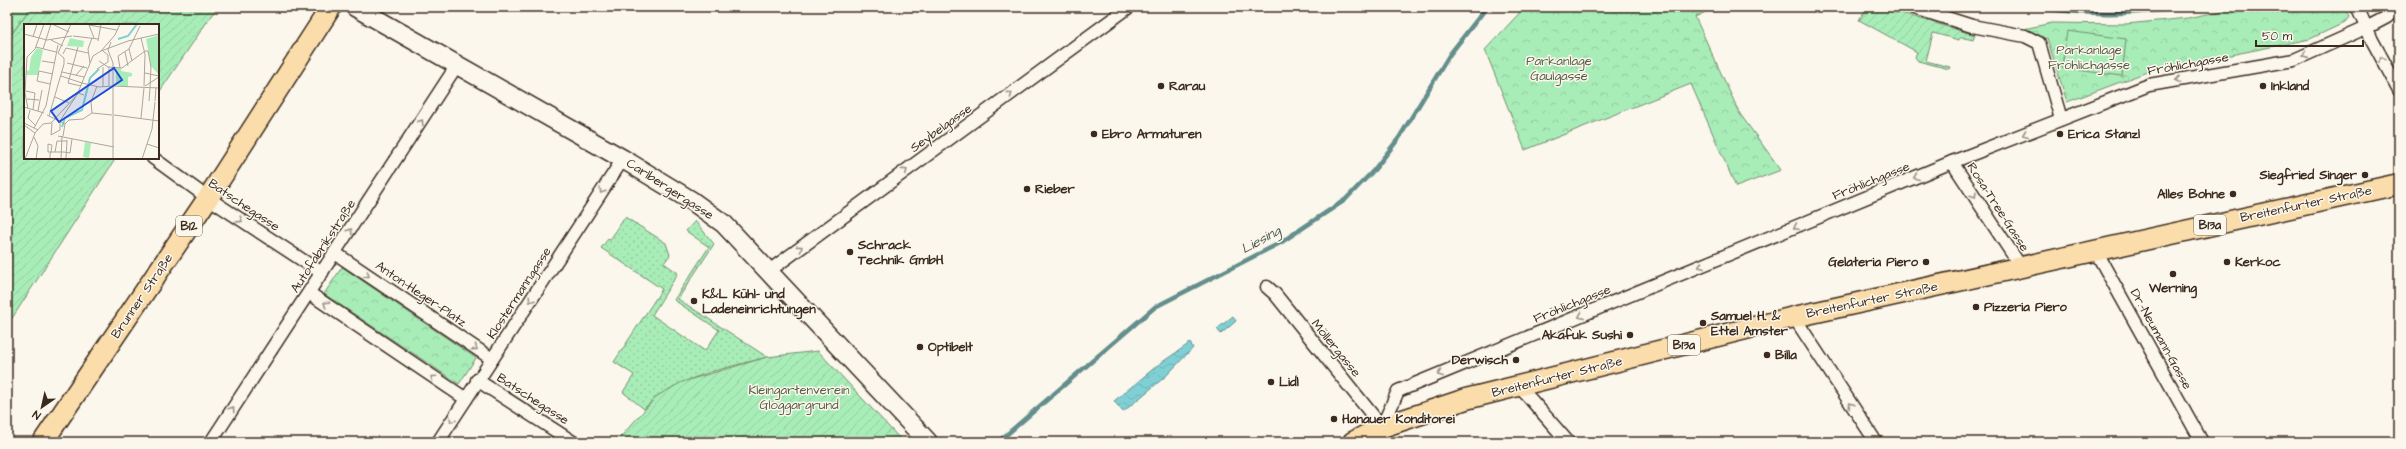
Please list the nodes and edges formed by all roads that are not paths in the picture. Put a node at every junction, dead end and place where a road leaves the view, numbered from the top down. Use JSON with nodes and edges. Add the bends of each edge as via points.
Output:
{"nodes":[{"id":1,"x":331,"y":7,"type":"edge"},
{"id":2,"x":355,"y":7,"type":"edge"},
{"id":3,"x":1129,"y":7,"type":"edge"},
{"id":4,"x":1912,"y":7,"type":"edge"},
{"id":5,"x":2357,"y":7,"type":"edge"},
{"id":6,"x":2397,"y":7,"type":"edge"},
{"id":7,"x":2366,"y":28,"type":"junction"},
{"id":8,"x":458,"y":65,"type":"junction"},
{"id":9,"x":2399,"y":90,"type":"edge"},
{"id":10,"x":2061,"y":120,"type":"junction"},
{"id":11,"x":154,"y":159,"type":"edge"},
{"id":12,"x":624,"y":159,"type":"junction"},
{"id":13,"x":1952,"y":162,"type":"junction"},
{"id":14,"x":2399,"y":184,"type":"edge"},
{"id":15,"x":208,"y":198,"type":"junction"},
{"id":16,"x":2095,"y":250,"type":"junction"},
{"id":17,"x":335,"y":253,"type":"junction"},
{"id":18,"x":2021,"y":267,"type":"junction"},
{"id":19,"x":769,"y":271,"type":"junction"},
{"id":20,"x":322,"y":273,"type":"junction"},
{"id":21,"x":1267,"y":287,"type":"dead end"},
{"id":22,"x":309,"y":293,"type":"junction"},
{"id":23,"x":1794,"y":317,"type":"junction"},
{"id":24,"x":492,"y":359,"type":"junction"},
{"id":25,"x":477,"y":380,"type":"junction"},
{"id":26,"x":1519,"y":386,"type":"junction"},
{"id":27,"x":466,"y":400,"type":"junction"},
{"id":28,"x":1382,"y":427,"type":"junction"},
{"id":29,"x":43,"y":442,"type":"edge"},
{"id":30,"x":211,"y":442,"type":"edge"},
{"id":31,"x":438,"y":442,"type":"edge"},
{"id":32,"x":573,"y":442,"type":"edge"},
{"id":33,"x":928,"y":442,"type":"edge"},
{"id":34,"x":1353,"y":442,"type":"edge"},
{"id":35,"x":1568,"y":442,"type":"edge"},
{"id":36,"x":1876,"y":442,"type":"edge"},
{"id":37,"x":2202,"y":442,"type":"edge"}],
"edges":[{"from":1,"to":15,"type":"main road","name":"Brunner Straße","number":"B12"},
{"from":2,"to":8,"type":"main road","name":"Carlbergergasse"},
{"from":19,"to":3,"type":"street","name":"Seybelgasse","one_way":true},
{"from":4,"to":10,"type":"street","via":[[1972,26],[2025,36],[2039,43]]},
{"from":5,"to":7,"type":"street"},
{"from":6,"to":7,"type":"street","name":"Fröhlichgasse","via":[[2387,17]]},
{"from":9,"to":7,"type":"street","one_way":true},
{"from":7,"to":10,"type":"street","name":"Fröhlichgasse","one_way":true,"via":[[2294,60],[2149,85]]},
{"from":8,"to":12,"type":"main road","name":"Carlbergergasse"},
{"from":17,"to":8,"type":"street","name":"Autofabrikstraße","one_way":true},
{"from":10,"to":13,"type":"street","name":"Fröhlichgasse","one_way":true},
{"from":11,"to":15,"type":"street","name":"Batschegasse"},
{"from":12,"to":19,"type":"main road","name":"Carlbergergasse","via":[[724,224]]},
{"from":12,"to":24,"type":"street","name":"Klostermanngasse","one_way":true},
{"from":13,"to":18,"type":"street","name":"Rosa-Tree-Gasse","one_way":true},
{"from":13,"to":28,"type":"street","name":"Fröhlichgasse","one_way":true,"via":[[1398,392]]},
{"from":14,"to":16,"type":"main road","name":"Breitenfurter Straße","number":"B13a"},
{"from":15,"to":20,"type":"street","name":"Batschegasse","one_way":true},
{"from":15,"to":29,"type":"main road","name":"Brunner Straße","number":"B12"},
{"from":16,"to":18,"type":"main road","name":"Breitenfurter Straße","number":"B13a"},
{"from":16,"to":37,"type":"street","name":"Dr.-Neumann-Gasse"},
{"from":17,"to":20,"type":"street","name":"Autofabrikstraße"},
{"from":17,"to":24,"type":"street","name":"Anton-Heger-Platz","one_way":true},
{"from":18,"to":23,"type":"main road","name":"Breitenfurter Straße","number":"B13a"},
{"from":19,"to":33,"type":"main road","name":"Carlbergergasse","via":[[841,352]]},
{"from":20,"to":22,"type":"street","name":"Autofabrikstraße"},
{"from":21,"to":28,"type":"street","name":"Möllergasse"},
{"from":27,"to":22,"type":"street","one_way":true},
{"from":30,"to":22,"type":"street","name":"Autofabrikstraße","one_way":true},
{"from":23,"to":26,"type":"main road","name":"Breitenfurter Straße","number":"B13a"},
{"from":36,"to":23,"type":"street","one_way":true},
{"from":24,"to":25,"type":"street","name":"Klostermanngasse"},
{"from":25,"to":27,"type":"street","name":"Klostermanngasse"},
{"from":25,"to":32,"type":"street","name":"Batschegasse"},
{"from":26,"to":28,"type":"main road","name":"Breitenfurter Straße","number":"B13a","via":[[1466,399]]},
{"from":26,"to":35,"type":"street"},
{"from":27,"to":31,"type":"street","name":"Klostermanngasse","one_way":true},
{"from":28,"to":34,"type":"main road","name":"Breitenfurter Straße","number":"B13a"}]}
